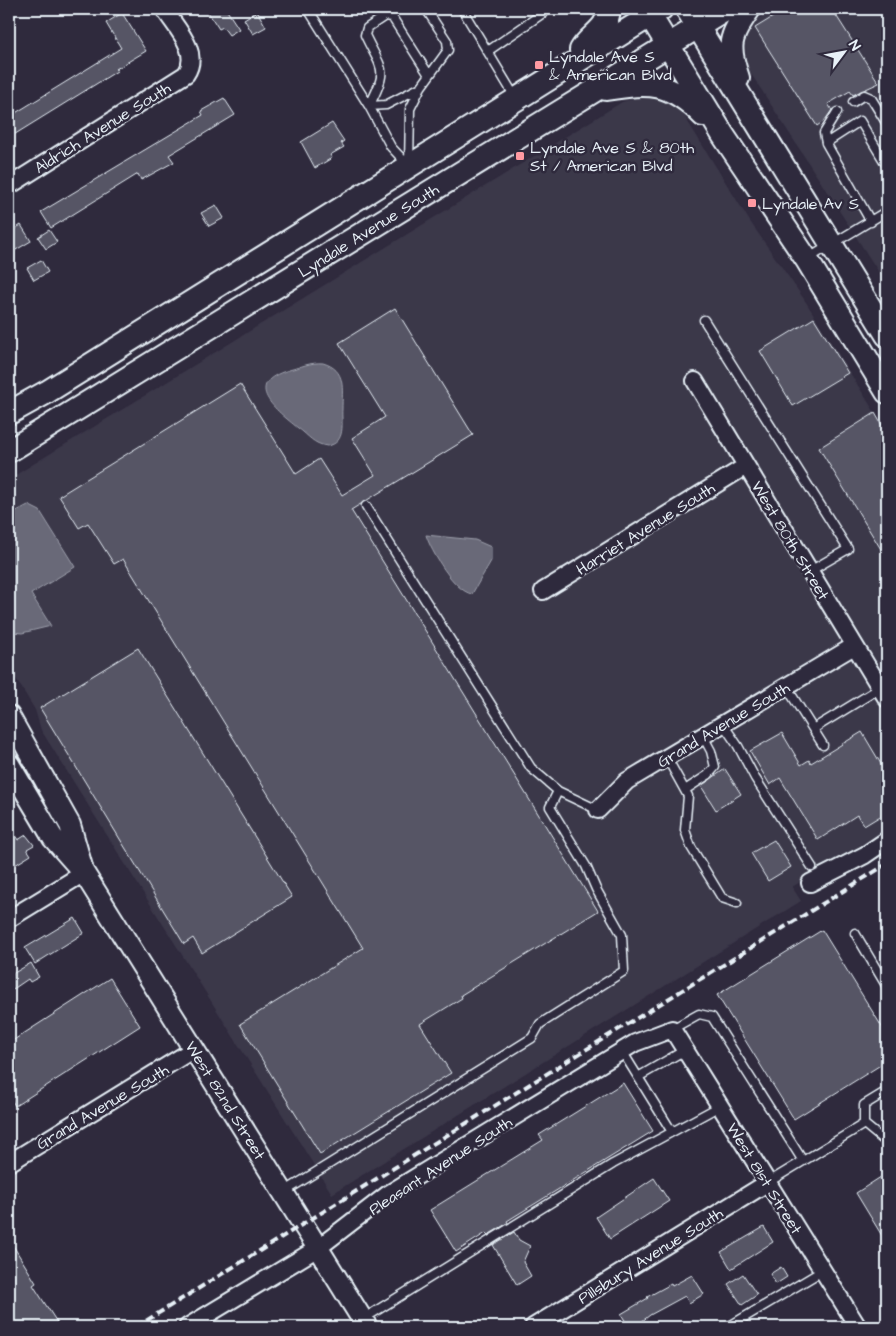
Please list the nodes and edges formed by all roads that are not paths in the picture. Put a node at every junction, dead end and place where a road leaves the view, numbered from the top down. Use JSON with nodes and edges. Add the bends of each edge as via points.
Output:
{"nodes":[{"id":1,"x":164,"y":9,"type":"edge"},
{"id":2,"x":308,"y":9,"type":"edge"},
{"id":3,"x":426,"y":9,"type":"edge"},
{"id":4,"x":462,"y":9,"type":"edge"},
{"id":5,"x":549,"y":9,"type":"edge"},
{"id":6,"x":609,"y":9,"type":"edge"},
{"id":7,"x":727,"y":9,"type":"edge"},
{"id":8,"x":749,"y":9,"type":"edge"},
{"id":9,"x":652,"y":11,"type":"edge"},
{"id":10,"x":692,"y":18,"type":"edge"},
{"id":11,"x":668,"y":45,"type":"junction"},
{"id":12,"x":488,"y":51,"type":"junction"},
{"id":13,"x":572,"y":65,"type":"junction"},
{"id":14,"x":429,"y":75,"type":"junction"},
{"id":15,"x":420,"y":87,"type":"junction"},
{"id":16,"x":595,"y":91,"type":"junction"},
{"id":17,"x":516,"y":100,"type":"junction"},
{"id":18,"x":853,"y":102,"type":"dead end"},
{"id":19,"x":369,"y":106,"type":"junction"},
{"id":20,"x":837,"y":112,"type":"dead end"},
{"id":21,"x":752,"y":116,"type":"junction"},
{"id":22,"x":887,"y":124,"type":"edge"},
{"id":23,"x":723,"y":135,"type":"junction"},
{"id":24,"x":826,"y":142,"type":"junction"},
{"id":25,"x":409,"y":166,"type":"junction"},
{"id":26,"x":887,"y":166,"type":"edge"},
{"id":27,"x":9,"y":186,"type":"edge"},
{"id":28,"x":887,"y":211,"type":"edge"},
{"id":29,"x":871,"y":222,"type":"junction"},
{"id":30,"x":832,"y":244,"type":"junction"},
{"id":31,"x":807,"y":260,"type":"junction"},
{"id":32,"x":704,"y":320,"type":"dead end"},
{"id":33,"x":886,"y":329,"type":"edge"},
{"id":34,"x":695,"y":381,"type":"dead end"},
{"id":35,"x":887,"y":392,"type":"edge"},
{"id":36,"x":9,"y":413,"type":"edge"},
{"id":37,"x":9,"y":451,"type":"edge"},
{"id":38,"x":746,"y":466,"type":"junction"},
{"id":39,"x":366,"y":506,"type":"dead end"},
{"id":40,"x":810,"y":571,"type":"junction"},
{"id":41,"x":543,"y":591,"type":"dead end"},
{"id":42,"x":854,"y":646,"type":"junction"},
{"id":43,"x":786,"y":686,"type":"junction"},
{"id":44,"x":885,"y":695,"type":"edge"},
{"id":45,"x":9,"y":716,"type":"edge"},
{"id":46,"x":723,"y":724,"type":"junction"},
{"id":47,"x":813,"y":729,"type":"junction"},
{"id":48,"x":703,"y":736,"type":"junction"},
{"id":49,"x":823,"y":745,"type":"dead end"},
{"id":50,"x":667,"y":758,"type":"junction"},
{"id":51,"x":9,"y":764,"type":"edge"},
{"id":52,"x":685,"y":790,"type":"junction"},
{"id":53,"x":558,"y":791,"type":"junction"},
{"id":54,"x":598,"y":810,"type":"joint"},
{"id":55,"x":887,"y":840,"type":"edge"},
{"id":56,"x":84,"y":873,"type":"junction"},
{"id":57,"x":811,"y":875,"type":"joint"},
{"id":58,"x":738,"y":903,"type":"dead end"},
{"id":59,"x":9,"y":919,"type":"edge"},
{"id":60,"x":854,"y":933,"type":"dead end"},
{"id":61,"x":887,"y":987,"type":"edge"},
{"id":62,"x":672,"y":1028,"type":"junction"},
{"id":63,"x":194,"y":1049,"type":"junction"},
{"id":64,"x":685,"y":1050,"type":"junction"},
{"id":65,"x":622,"y":1051,"type":"junction"},
{"id":66,"x":638,"y":1076,"type":"junction"},
{"id":67,"x":887,"y":1090,"type":"edge"},
{"id":68,"x":720,"y":1106,"type":"junction"},
{"id":69,"x":864,"y":1124,"type":"junction"},
{"id":70,"x":672,"y":1132,"type":"junction"},
{"id":71,"x":887,"y":1143,"type":"edge"},
{"id":72,"x":803,"y":1161,"type":"junction"},
{"id":73,"x":9,"y":1163,"type":"edge"},
{"id":74,"x":768,"y":1183,"type":"junction"},
{"id":75,"x":283,"y":1192,"type":"junction"},
{"id":76,"x":318,"y":1248,"type":"junction"},
{"id":77,"x":822,"y":1270,"type":"junction"},
{"id":78,"x":364,"y":1323,"type":"edge"},
{"id":79,"x":187,"y":1327,"type":"edge"},
{"id":80,"x":534,"y":1327,"type":"edge"},
{"id":81,"x":728,"y":1327,"type":"edge"},
{"id":82,"x":858,"y":1327,"type":"edge"}],
"edges":[{"from":1,"to":27,"type":"street","name":"Aldrich Avenue South","via":[[192,53],[192,66],[186,74]]},
{"from":2,"to":19,"type":"lane"},
{"from":3,"to":14,"type":"lane","via":[[448,46],[446,55]]},
{"from":4,"to":12,"type":"lane"},
{"from":5,"to":12,"type":"lane"},
{"from":6,"to":13,"type":"main road","via":[[597,34],[583,45]]},
{"from":7,"to":10,"type":"main road","name":"Lyndale Avenue South"},
{"from":8,"to":21,"type":"main road","via":[[736,26],[729,53]]},
{"from":9,"to":11,"type":"main road"},
{"from":9,"to":13,"type":"main road","name":"Lyndale Avenue South"},
{"from":10,"to":11,"type":"main road","name":"Lyndale Avenue South"},
{"from":10,"to":21,"type":"main road"},
{"from":11,"to":16,"type":"main road","name":"Lyndale Avenue South"},
{"from":11,"to":23,"type":"main road"},
{"from":12,"to":17,"type":"lane"},
{"from":13,"to":17,"type":"main road","name":"Lyndale Avenue South"},
{"from":14,"to":15,"type":"lane"},
{"from":14,"to":19,"type":"lane","via":[[394,18],[384,16],[365,32],[382,66]]},
{"from":15,"to":19,"type":"lane","via":[[386,105]]},
{"from":15,"to":25,"type":"lane","via":[[410,109]]},
{"from":16,"to":23,"type":"main road","via":[[639,84],[668,88],[689,101]]},
{"from":16,"to":37,"type":"main road","name":"Lyndale Avenue South"},
{"from":17,"to":25,"type":"main road","name":"Lyndale Avenue South"},
{"from":18,"to":22,"type":"lane","via":[[864,95],[871,98]]},
{"from":19,"to":25,"type":"lane","via":[[391,146]]},
{"from":20,"to":24,"type":"lane","via":[[824,133]]},
{"from":21,"to":30,"type":"main road"},
{"from":23,"to":31,"type":"main road"},
{"from":24,"to":26,"type":"lane","via":[[860,121]]},
{"from":24,"to":29,"type":"lane"},
{"from":25,"to":36,"type":"main road","name":"Lyndale Avenue South"},
{"from":28,"to":29,"type":"lane"},
{"from":29,"to":30,"type":"lane"},
{"from":30,"to":31,"type":"lane"},
{"from":30,"to":33,"type":"main road"},
{"from":31,"to":35,"type":"main road"},
{"from":32,"to":40,"type":"lane","via":[[848,549]]},
{"from":34,"to":38,"type":"street","name":"West 80th Street"},
{"from":38,"to":40,"type":"street","name":"West 80th Street"},
{"from":38,"to":41,"type":"street","name":"Harriet Avenue South"},
{"from":39,"to":53,"type":"lane","via":[[519,752],[543,780]]},
{"from":40,"to":42,"type":"street","name":"West 80th Street"},
{"from":42,"to":43,"type":"street","name":"Grand Avenue South"},
{"from":42,"to":44,"type":"street","name":"West 80th Street"},
{"from":43,"to":46,"type":"street","name":"Grand Avenue South"},
{"from":43,"to":47,"type":"lane"},
{"from":44,"to":47,"type":"lane"},
{"from":45,"to":56,"type":"street","name":"West 82nd Street","via":[[70,825]]},
{"from":46,"to":48,"type":"street","name":"Grand Avenue South"},
{"from":46,"to":57,"type":"lane"},
{"from":47,"to":49,"type":"lane"},
{"from":48,"to":50,"type":"street","name":"Grand Avenue South"},
{"from":48,"to":52,"type":"lane","via":[[715,767]]},
{"from":50,"to":52,"type":"lane"},
{"from":50,"to":54,"type":"street","name":"Grand Avenue South","via":[[627,781]]},
{"from":51,"to":56,"type":"street","name":"West 82nd Street","via":[[53,838]]},
{"from":52,"to":58,"type":"lane","via":[[688,796],[685,830],[691,846],[722,898]]},
{"from":53,"to":54,"type":"lane"},
{"from":53,"to":75,"type":"lane","via":[[550,808],[586,866],[622,935],[624,971],[540,1024],[532,1038]]},
{"from":55,"to":57,"type":"street","via":[[865,855]]},
{"from":56,"to":59,"type":"street"},
{"from":56,"to":63,"type":"street","name":"West 82nd Street"},
{"from":60,"to":61,"type":"lane"},
{"from":62,"to":64,"type":"street","name":"West 81st Street"},
{"from":62,"to":65,"type":"street","name":"Pleasant Avenue South"},
{"from":62,"to":72,"type":"lane","via":[[699,1014],[712,1017]]},
{"from":63,"to":73,"type":"street","name":"Grand Avenue South"},
{"from":63,"to":75,"type":"street","name":"West 82nd Street"},
{"from":64,"to":66,"type":"lane"},
{"from":64,"to":68,"type":"street","name":"West 81st Street"},
{"from":65,"to":66,"type":"lane"},
{"from":65,"to":76,"type":"street","name":"Pleasant Avenue South","via":[[388,1194]]},
{"from":66,"to":70,"type":"lane"},
{"from":67,"to":69,"type":"lane","via":[[864,1105]]},
{"from":68,"to":70,"type":"lane"},
{"from":68,"to":74,"type":"street","name":"West 81st Street"},
{"from":69,"to":71,"type":"lane"},
{"from":69,"to":72,"type":"lane"},
{"from":70,"to":78,"type":"lane","via":[[613,1164]]},
{"from":72,"to":74,"type":"lane"},
{"from":74,"to":77,"type":"street","name":"West 81st Street"},
{"from":74,"to":80,"type":"street","name":"Pillsbury Avenue South"},
{"from":75,"to":76,"type":"street","name":"West 82nd Street"},
{"from":76,"to":78,"type":"street","name":"West 82nd Street"},
{"from":76,"to":79,"type":"street","name":"Pleasant Avenue South"},
{"from":77,"to":81,"type":"lane"},
{"from":77,"to":82,"type":"street","name":"West 81st Street"}]}
